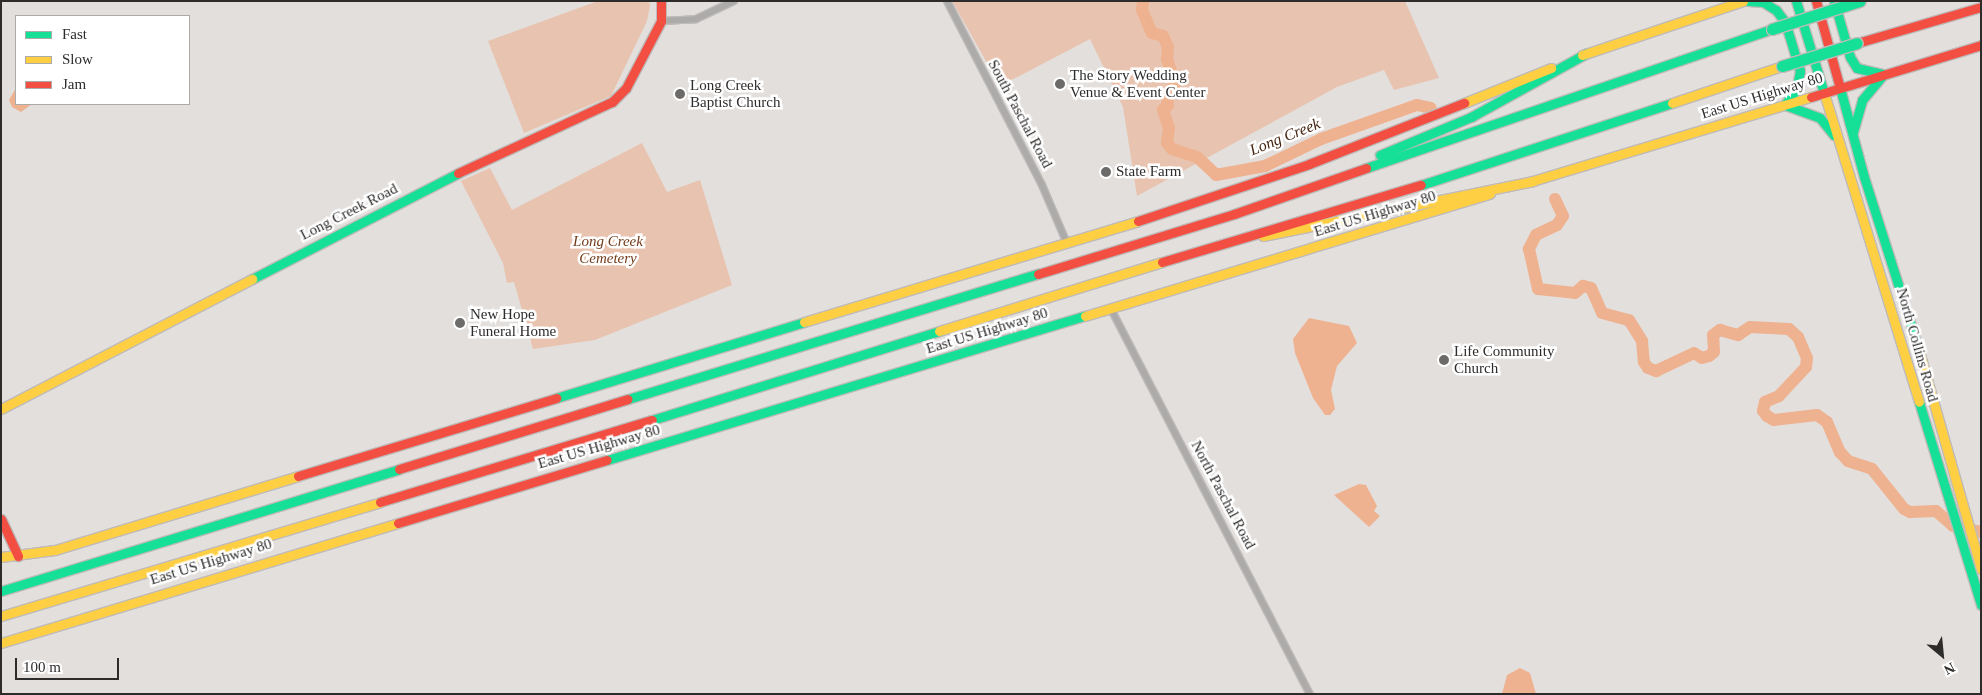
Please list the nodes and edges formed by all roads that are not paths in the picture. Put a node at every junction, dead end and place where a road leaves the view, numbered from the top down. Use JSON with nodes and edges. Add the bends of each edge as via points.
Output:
{"nodes":[{"id":1,"x":661,"y":1,"type":"edge"},
{"id":2,"x":734,"y":1,"type":"edge"},
{"id":3,"x":947,"y":1,"type":"edge"},
{"id":4,"x":1743,"y":1,"type":"edge"},
{"id":5,"x":1748,"y":1,"type":"edge"},
{"id":6,"x":1796,"y":1,"type":"edge"},
{"id":7,"x":1816,"y":1,"type":"edge"},
{"id":8,"x":1834,"y":1,"type":"edge"},
{"id":9,"x":1860,"y":1,"type":"edge"},
{"id":10,"x":1981,"y":7,"type":"edge"},
{"id":11,"x":661,"y":21,"type":"junction"},
{"id":12,"x":1981,"y":45,"type":"edge"},
{"id":13,"x":1587,"y":53,"type":"junction"},
{"id":14,"x":1884,"y":74,"type":"junction"},
{"id":15,"x":1840,"y":88,"type":"junction"},
{"id":16,"x":1824,"y":93,"type":"junction"},
{"id":17,"x":1785,"y":105,"type":"junction"},
{"id":18,"x":1853,"y":133,"type":"junction"},
{"id":19,"x":1839,"y":141,"type":"junction"},
{"id":20,"x":1533,"y":181,"type":"junction"},
{"id":21,"x":1234,"y":214,"type":"junction"},
{"id":22,"x":1242,"y":239,"type":"junction"},
{"id":23,"x":1066,"y":241,"type":"junction"},
{"id":24,"x":1111,"y":309,"type":"junction"},
{"id":25,"x":1921,"y":359,"type":"junction"},
{"id":26,"x":1907,"y":362,"type":"junction"},
{"id":27,"x":1,"y":409,"type":"edge"},
{"id":28,"x":1,"y":520,"type":"edge"},
{"id":29,"x":18,"y":556,"type":"junction"},
{"id":30,"x":1,"y":558,"type":"edge"},
{"id":31,"x":1977,"y":571,"type":"edge"},
{"id":32,"x":1,"y":591,"type":"edge"},
{"id":33,"x":1981,"y":605,"type":"edge"},
{"id":34,"x":1,"y":616,"type":"edge"},
{"id":35,"x":1,"y":643,"type":"edge"},
{"id":36,"x":1310,"y":694,"type":"edge"}],
"edges":[{"from":1,"to":11,"type":"main road","name":"Long Creek Road"},
{"from":2,"to":11,"type":"street","via":[[696,20]]},
{"from":3,"to":23,"type":"street","name":"South Paschal Road","via":[[1042,185]]},
{"from":4,"to":13,"type":"main road"},
{"from":5,"to":17,"type":"main road","via":[[1763,2],[1776,10],[1785,22],[1800,71],[1796,90]]},
{"from":6,"to":16,"type":"main road","name":"North Collins Road"},
{"from":7,"to":15,"type":"main road","name":"North Collins Road"},
{"from":8,"to":14,"type":"main road","via":[[1850,57],[1857,68]]},
{"from":9,"to":21,"type":"main road","bridge":true},
{"from":10,"to":22,"type":"main road","bridge":true,"via":[[1782,66],[1433,182]]},
{"from":11,"to":27,"type":"main road","name":"Long Creek Road","via":[[626,88],[612,102],[479,162]]},
{"from":12,"to":14,"type":"main road","name":"East US Highway 80"},
{"from":13,"to":21,"type":"main road","via":[[1472,117]]},
{"from":13,"to":23,"type":"main road","via":[[1309,164],[1205,200]]},
{"from":14,"to":15,"type":"main road","name":"East US Highway 80"},
{"from":14,"to":18,"type":"main road","via":[[1862,100]]},
{"from":15,"to":16,"type":"main road","name":"East US Highway 80"},
{"from":15,"to":18,"type":"main road","name":"North Collins Road"},
{"from":16,"to":17,"type":"main road","name":"East US Highway 80"},
{"from":16,"to":19,"type":"main road","name":"North Collins Road"},
{"from":17,"to":19,"type":"main road","via":[[1820,118]]},
{"from":17,"to":20,"type":"main road","name":"East US Highway 80"},
{"from":18,"to":25,"type":"main road","name":"North Collins Road"},
{"from":19,"to":26,"type":"main road","name":"North Collins Road"},
{"from":20,"to":22,"type":"main road","via":[[1287,234]]},
{"from":20,"to":24,"type":"main road","name":"East US Highway 80"},
{"from":21,"to":32,"type":"main road"},
{"from":22,"to":34,"type":"main road"},
{"from":23,"to":29,"type":"main road","via":[[421,441],[55,550]]},
{"from":24,"to":35,"type":"main road","name":"East US Highway 80","via":[[267,560]]},
{"from":24,"to":36,"type":"street","name":"North Paschal Road"},
{"from":25,"to":26,"type":"main road"},
{"from":25,"to":31,"type":"main road","name":"North Collins Road","via":[[1976,555]]},
{"from":26,"to":31,"type":"main road","name":"North Collins Road","via":[[1958,538]]},
{"from":28,"to":29,"type":"main road"},
{"from":29,"to":30,"type":"main road"},
{"from":31,"to":33,"type":"main road","name":"North Collins Road"}]}
